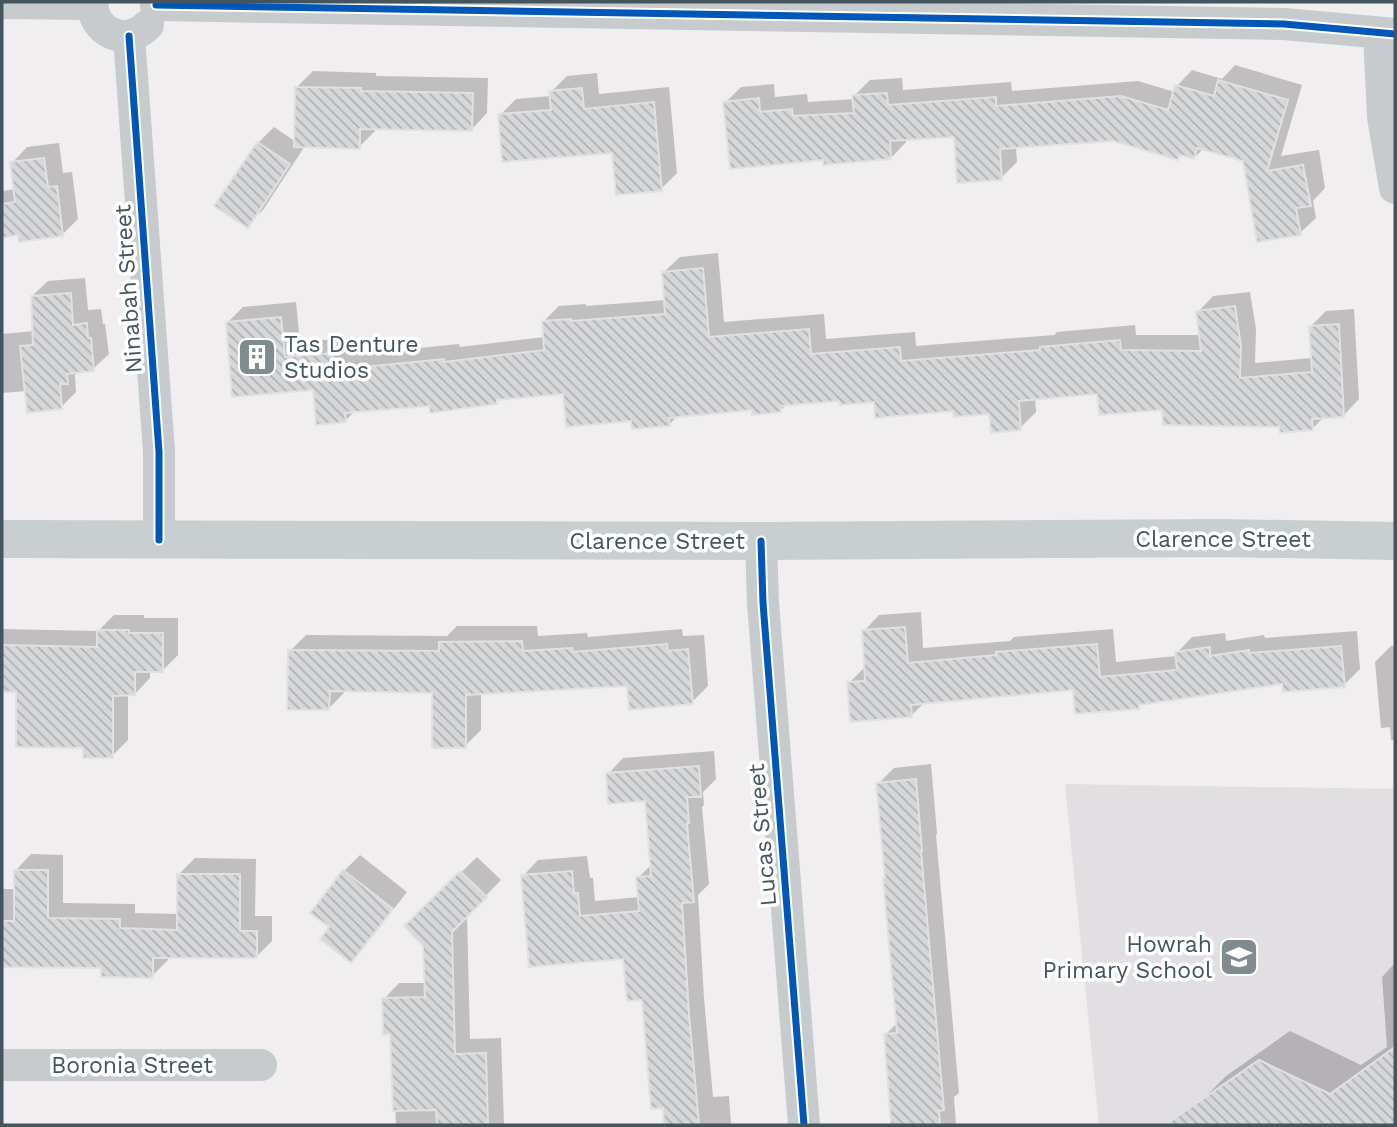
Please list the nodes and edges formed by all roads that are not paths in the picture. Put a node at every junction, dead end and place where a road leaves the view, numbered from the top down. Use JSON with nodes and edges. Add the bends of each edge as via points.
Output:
{"nodes":[{"id":1,"x":92,"y":3,"type":"edge"},
{"id":2,"x":156,"y":3,"type":"edge"},
{"id":3,"x":2,"y":4,"type":"edge"},
{"id":4,"x":1222,"y":13,"type":"edge"},
{"id":5,"x":1387,"y":33,"type":"edge"},
{"id":6,"x":129,"y":36,"type":"junction"},
{"id":7,"x":1395,"y":188,"type":"edge"},
{"id":8,"x":2,"y":539,"type":"edge"},
{"id":9,"x":159,"y":540,"type":"junction"},
{"id":10,"x":761,"y":541,"type":"junction"},
{"id":11,"x":1395,"y":541,"type":"edge"},
{"id":12,"x":2,"y":1065,"type":"edge"},
{"id":13,"x":261,"y":1065,"type":"dead end"},
{"id":14,"x":804,"y":1125,"type":"edge"}],
"edges":[{"from":1,"to":3,"type":"street"},
{"from":1,"to":6,"type":"street","via":[[99,25],[107,32]]},
{"from":2,"to":4,"type":"street"},
{"from":2,"to":6,"type":"street","via":[[151,22]]},
{"from":4,"to":5,"type":"street"},
{"from":5,"to":7,"type":"street","via":[[1383,117]]},
{"from":6,"to":9,"type":"street","name":"Ninabah Street","via":[[159,452]]},
{"from":8,"to":9,"type":"main road","name":"Clarence Street"},
{"from":9,"to":10,"type":"main road","name":"Clarence Street"},
{"from":10,"to":11,"type":"main road","name":"Clarence Street"},
{"from":10,"to":14,"type":"street","name":"Lucas Street"},
{"from":12,"to":13,"type":"street","name":"Boronia Street"}]}
